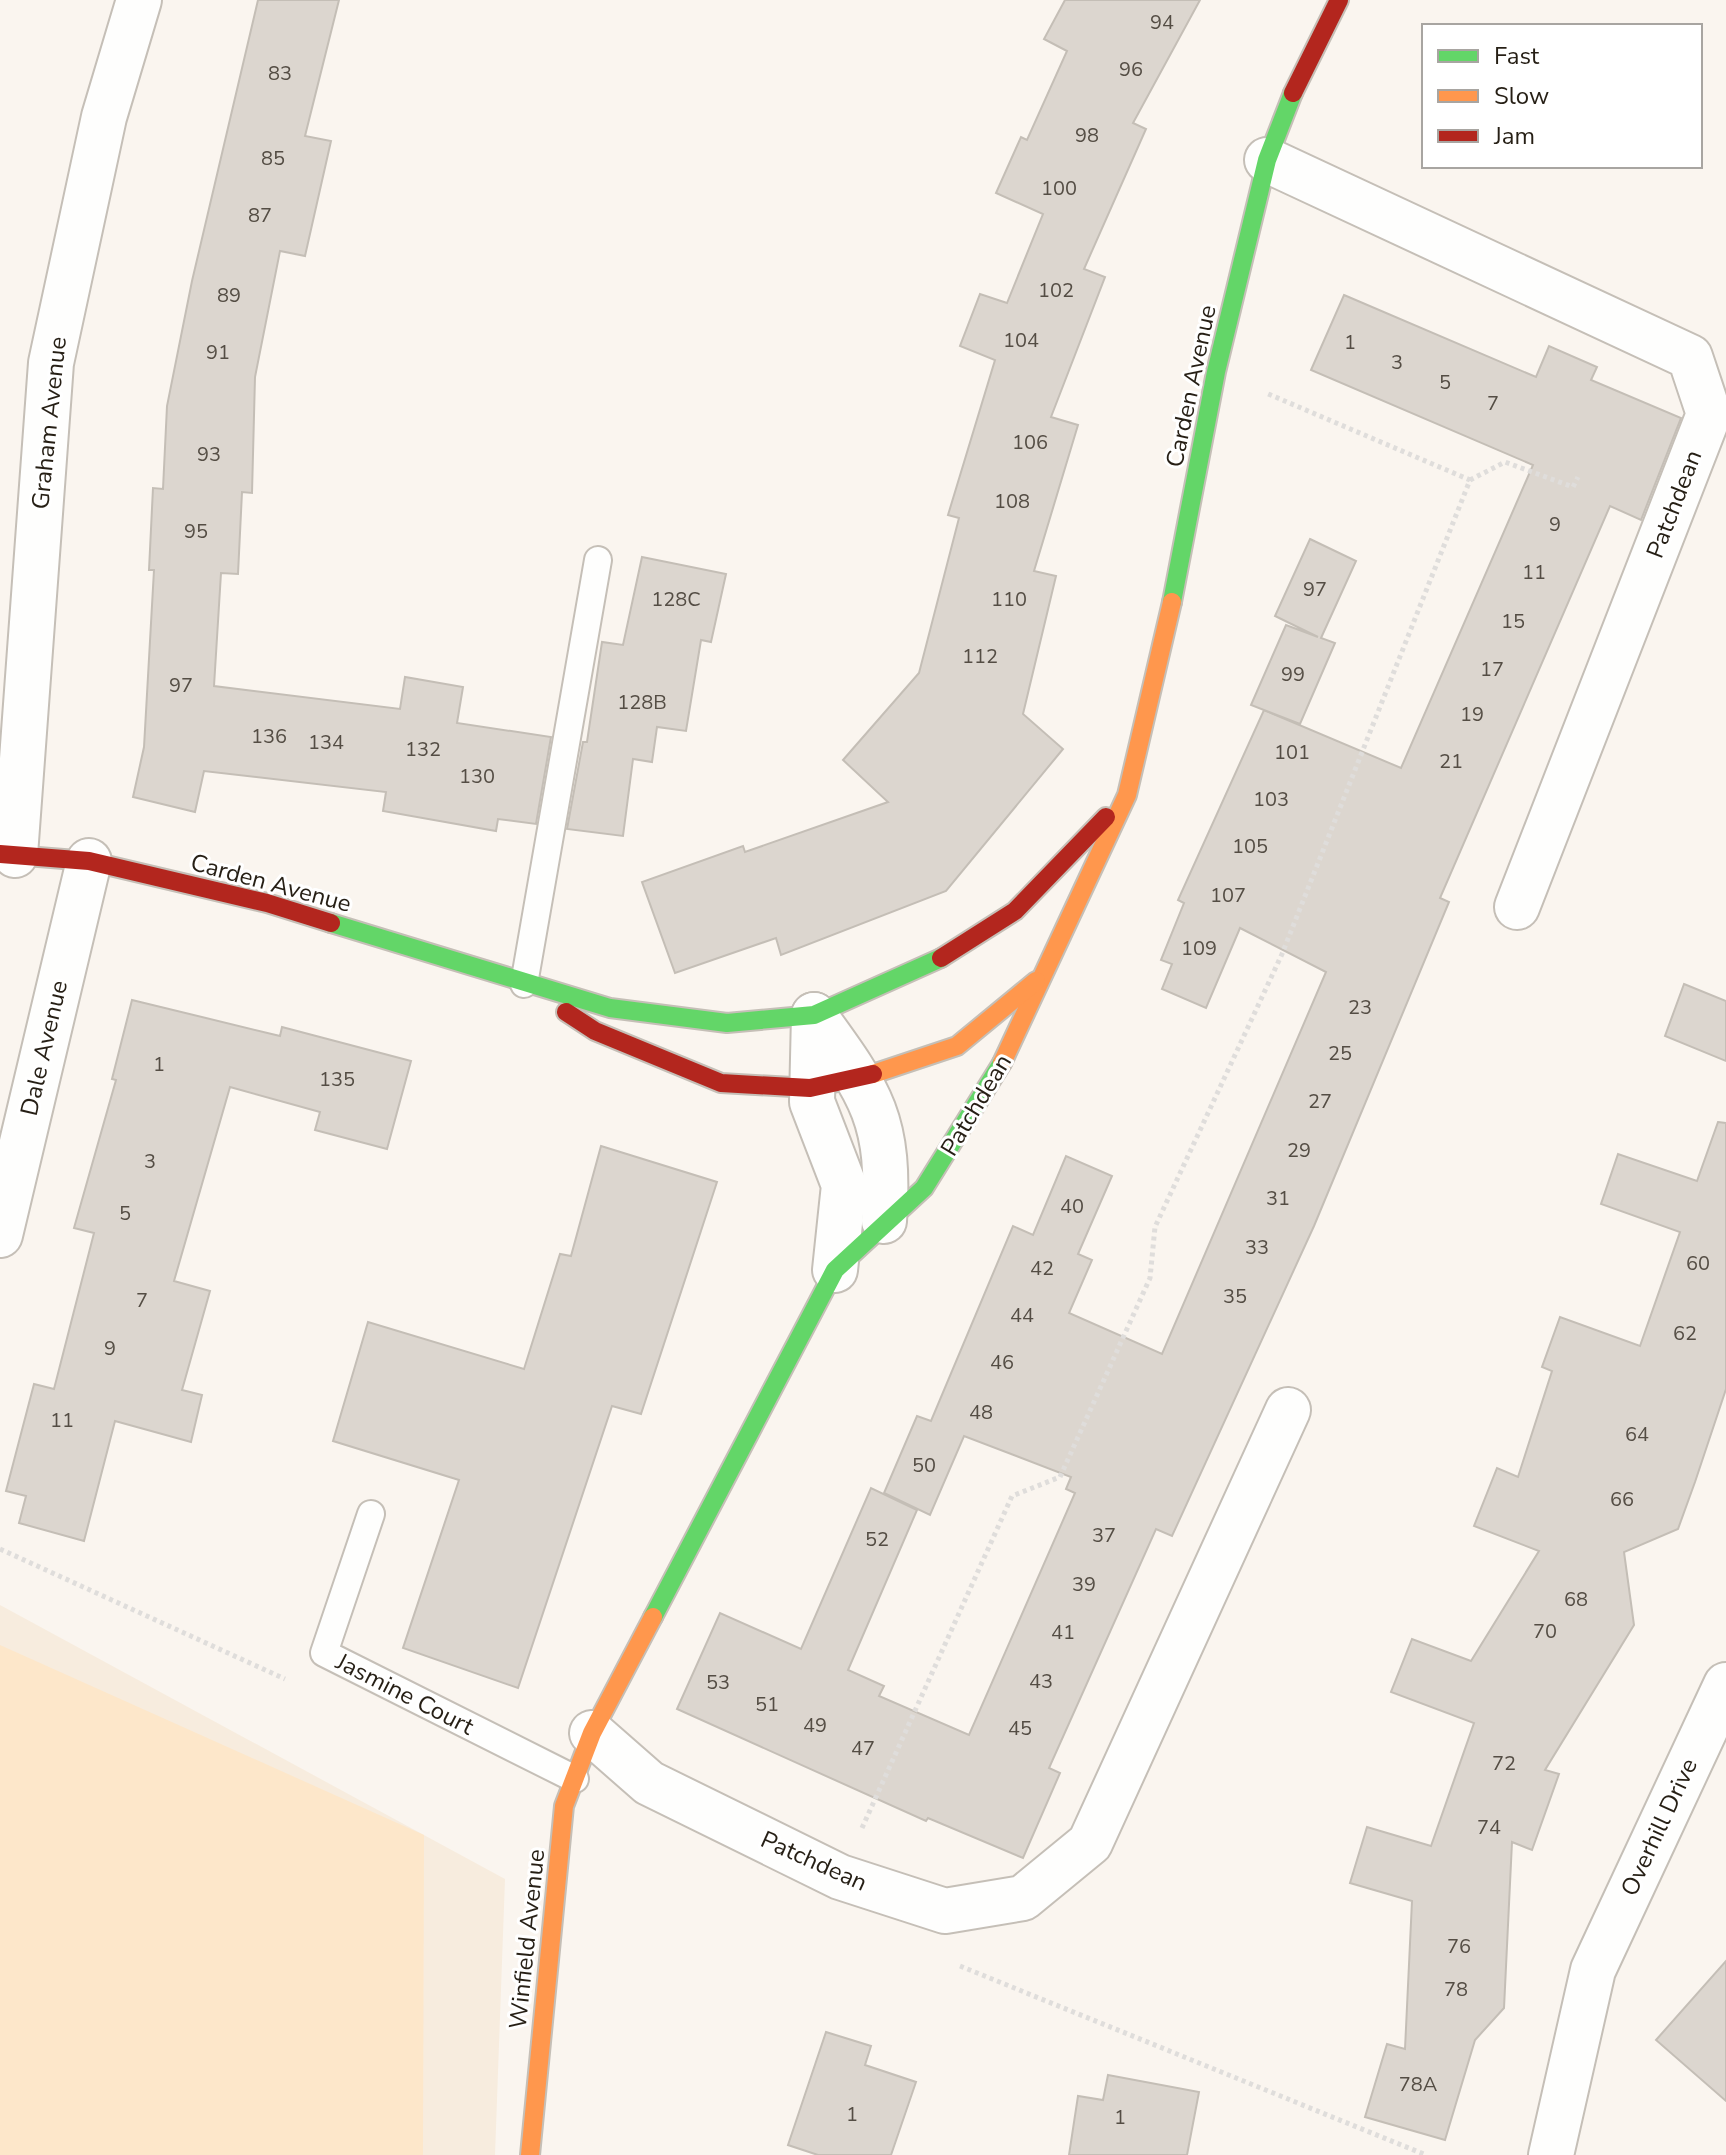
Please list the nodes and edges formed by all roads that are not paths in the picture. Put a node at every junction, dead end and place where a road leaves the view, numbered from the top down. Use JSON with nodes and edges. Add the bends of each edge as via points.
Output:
{"nodes":[{"id":1,"x":139,"y":0,"type":"edge"},
{"id":2,"x":1339,"y":0,"type":"edge"},
{"id":3,"x":1267,"y":160,"type":"junction"},
{"id":4,"x":598,"y":560,"type":"dead end"},
{"id":5,"x":1127,"y":795,"type":"junction"},
{"id":6,"x":7,"y":854,"type":"edge"},
{"id":7,"x":89,"y":861,"type":"junction"},
{"id":8,"x":1517,"y":907,"type":"dead end"},
{"id":9,"x":1047,"y":971,"type":"junction"},
{"id":10,"x":524,"y":984,"type":"junction"},
{"id":11,"x":814,"y":1015,"type":"junction"},
{"id":12,"x":860,"y":1078,"type":"junction"},
{"id":13,"x":810,"y":1088,"type":"junction"},
{"id":14,"x":884,"y":1221,"type":"junction"},
{"id":15,"x":0,"y":1235,"type":"edge"},
{"id":16,"x":835,"y":1270,"type":"junction"},
{"id":17,"x":1288,"y":1410,"type":"dead end"},
{"id":18,"x":371,"y":1514,"type":"dead end"},
{"id":19,"x":1726,"y":1685,"type":"edge"},
{"id":20,"x":592,"y":1733,"type":"junction"},
{"id":21,"x":575,"y":1779,"type":"junction"},
{"id":22,"x":530,"y":2155,"type":"edge"},
{"id":23,"x":1551,"y":2155,"type":"edge"}],
"edges":[{"from":1,"to":6,"type":"street","name":"Graham Avenue","via":[[104,117],[51,363]]},
{"from":2,"to":3,"type":"street","name":"Carden Avenue","via":[[1284,112]]},
{"from":3,"to":5,"type":"street","name":"Carden Avenue","via":[[1216,372],[1159,670]]},
{"from":3,"to":8,"type":"street","name":"Patchdean","via":[[1690,357],[1709,414]]},
{"from":4,"to":10,"type":"lane"},
{"from":5,"to":9,"type":"street","name":"Carden Avenue"},
{"from":5,"to":11,"type":"street","name":"Carden Avenue","via":[[1015,911],[928,966]]},
{"from":6,"to":7,"type":"street","name":"Carden Avenue"},
{"from":7,"to":10,"type":"street","name":"Carden Avenue","via":[[267,903]]},
{"from":7,"to":15,"type":"street","name":"Dale Avenue"},
{"from":9,"to":12,"type":"street","name":"Carden Avenue","via":[[957,1046]]},
{"from":9,"to":14,"type":"street","name":"Patchdean","via":[[1009,1052],[944,1159],[924,1188]]},
{"from":10,"to":11,"type":"street","name":"Carden Avenue","via":[[610,1008],[727,1023]]},
{"from":10,"to":13,"type":"street","name":"Carden Avenue","via":[[595,1031],[721,1083]]},
{"from":11,"to":12,"type":"street"},
{"from":11,"to":13,"type":"street","name":"Patchdean"},
{"from":12,"to":13,"type":"street","name":"Carden Avenue"},
{"from":12,"to":14,"type":"street","via":[[883,1136]]},
{"from":13,"to":16,"type":"street","name":"Patchdean","via":[[844,1185]]},
{"from":14,"to":16,"type":"street","name":"Patchdean"},
{"from":16,"to":20,"type":"street","name":"Patchdean"},
{"from":17,"to":20,"type":"street","name":"Patchdean","via":[[1090,1843],[1023,1898],[945,1911],[840,1877],[649,1783]]},
{"from":18,"to":21,"type":"lane","name":"Jasmine Court","via":[[324,1653]]},
{"from":19,"to":23,"type":"street","name":"Overhill Drive","via":[[1593,1970]]},
{"from":20,"to":21,"type":"street","name":"Winfield Avenue"},
{"from":21,"to":22,"type":"street","name":"Winfield Avenue","via":[[564,1806]]}]}
